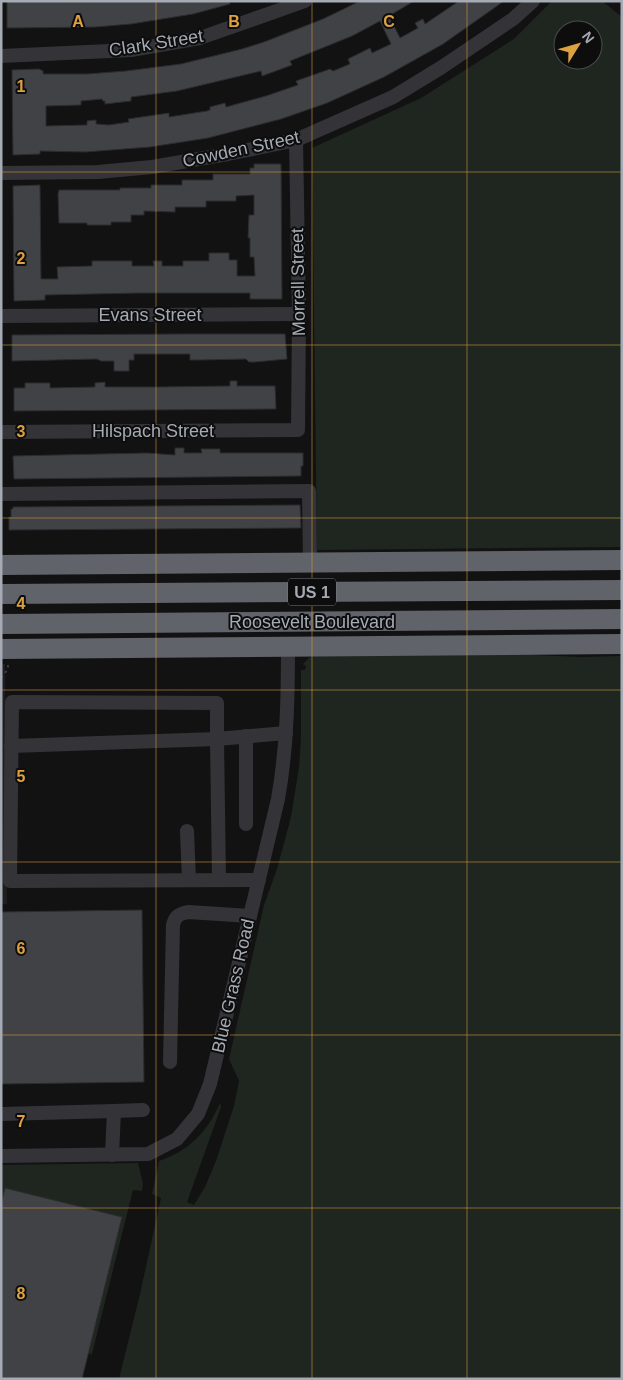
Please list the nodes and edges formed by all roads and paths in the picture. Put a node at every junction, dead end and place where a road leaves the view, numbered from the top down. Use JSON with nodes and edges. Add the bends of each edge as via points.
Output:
{"nodes":[{"id":1,"x":305,"y":1,"type":"edge"},
{"id":2,"x":533,"y":1,"type":"edge"},
{"id":3,"x":1,"y":56,"type":"edge"},
{"id":4,"x":296,"y":140,"type":"junction"},
{"id":5,"x":1,"y":173,"type":"edge"},
{"id":6,"x":299,"y":314,"type":"junction"},
{"id":7,"x":1,"y":316,"type":"edge"},
{"id":8,"x":298,"y":423,"type":"joint"},
{"id":9,"x":1,"y":432,"type":"edge"},
{"id":10,"x":1,"y":494,"type":"edge"},
{"id":11,"x":622,"y":560,"type":"edge"},
{"id":12,"x":310,"y":563,"type":"junction"},
{"id":13,"x":1,"y":565,"type":"edge"},
{"id":14,"x":622,"y":590,"type":"edge"},
{"id":15,"x":1,"y":594,"type":"edge"},
{"id":16,"x":622,"y":620,"type":"edge"},
{"id":17,"x":1,"y":624,"type":"edge"},
{"id":18,"x":622,"y":644,"type":"edge"},
{"id":19,"x":288,"y":646,"type":"junction"},
{"id":20,"x":5,"y":654,"type":"edge"},
{"id":21,"x":1,"y":678,"type":"edge"},
{"id":22,"x":286,"y":733,"type":"junction"},
{"id":23,"x":246,"y":736,"type":"junction"},
{"id":24,"x":217,"y":739,"type":"junction"},
{"id":25,"x":12,"y":746,"type":"junction"},
{"id":26,"x":246,"y":824,"type":"dead end"},
{"id":27,"x":188,"y":831,"type":"dead end"},
{"id":28,"x":189,"y":880,"type":"junction"},
{"id":29,"x":219,"y":880,"type":"junction"},
{"id":30,"x":259,"y":880,"type":"junction"},
{"id":31,"x":250,"y":916,"type":"junction"},
{"id":32,"x":170,"y":1062,"type":"dead end"},
{"id":33,"x":143,"y":1110,"type":"dead end"},
{"id":34,"x":114,"y":1111,"type":"junction"},
{"id":35,"x":1,"y":1114,"type":"edge"},
{"id":36,"x":112,"y":1155,"type":"junction"},
{"id":37,"x":1,"y":1156,"type":"edge"}],
"edges":[{"from":1,"to":3,"type":"street","name":"Clark Street","via":[[200,38],[131,50]]},
{"from":2,"to":4,"type":"street","name":"Cowden Street","via":[[513,19],[393,97]]},
{"from":4,"to":5,"type":"street","name":"Cowden Street","via":[[152,167],[98,172]]},
{"from":4,"to":6,"type":"street","name":"Morrell Street"},
{"from":6,"to":7,"type":"street","name":"Evans Street"},
{"from":6,"to":8,"type":"street","name":"Morrell Street"},
{"from":8,"to":9,"type":"street","name":"Hilspach Street","via":[[298,430]]},
{"from":10,"to":12,"type":"street","via":[[309,491]]},
{"from":11,"to":12,"type":"highway","number":"US 1"},
{"from":12,"to":13,"type":"highway","number":"US 1"},
{"from":14,"to":15,"type":"highway","name":"Roosevelt Boulevard","number":"US 1"},
{"from":16,"to":17,"type":"highway","name":"Roosevelt Boulevard","number":"US 1"},
{"from":18,"to":19,"type":"highway","name":"Roosevelt Boulevard"},
{"from":19,"to":20,"type":"highway","name":"Roosevelt Boulevard"},
{"from":19,"to":22,"type":"street","name":"Blue Grass Road"},
{"from":20,"to":21,"type":"path","via":[[8,669]]},
{"from":22,"to":23,"type":"street"},
{"from":22,"to":30,"type":"street","name":"Blue Grass Road","via":[[278,799]]},
{"from":23,"to":24,"type":"street"},
{"from":23,"to":26,"type":"street"},
{"from":24,"to":25,"type":"street"},
{"from":24,"to":25,"type":"street","via":[[216,703],[12,702]]},
{"from":24,"to":29,"type":"street"},
{"from":25,"to":28,"type":"street","via":[[10,881]]},
{"from":27,"to":28,"type":"street"},
{"from":28,"to":29,"type":"street"},
{"from":29,"to":30,"type":"street"},
{"from":30,"to":31,"type":"street","name":"Blue Grass Road"},
{"from":31,"to":32,"type":"street","via":[[188,912],[174,918]]},
{"from":31,"to":36,"type":"street","name":"Blue Grass Road","via":[[210,1084],[198,1114],[177,1139],[148,1154]]},
{"from":33,"to":34,"type":"street"},
{"from":34,"to":35,"type":"street"},
{"from":34,"to":36,"type":"street"},
{"from":36,"to":37,"type":"street","name":"Blue Grass Road"}]}
